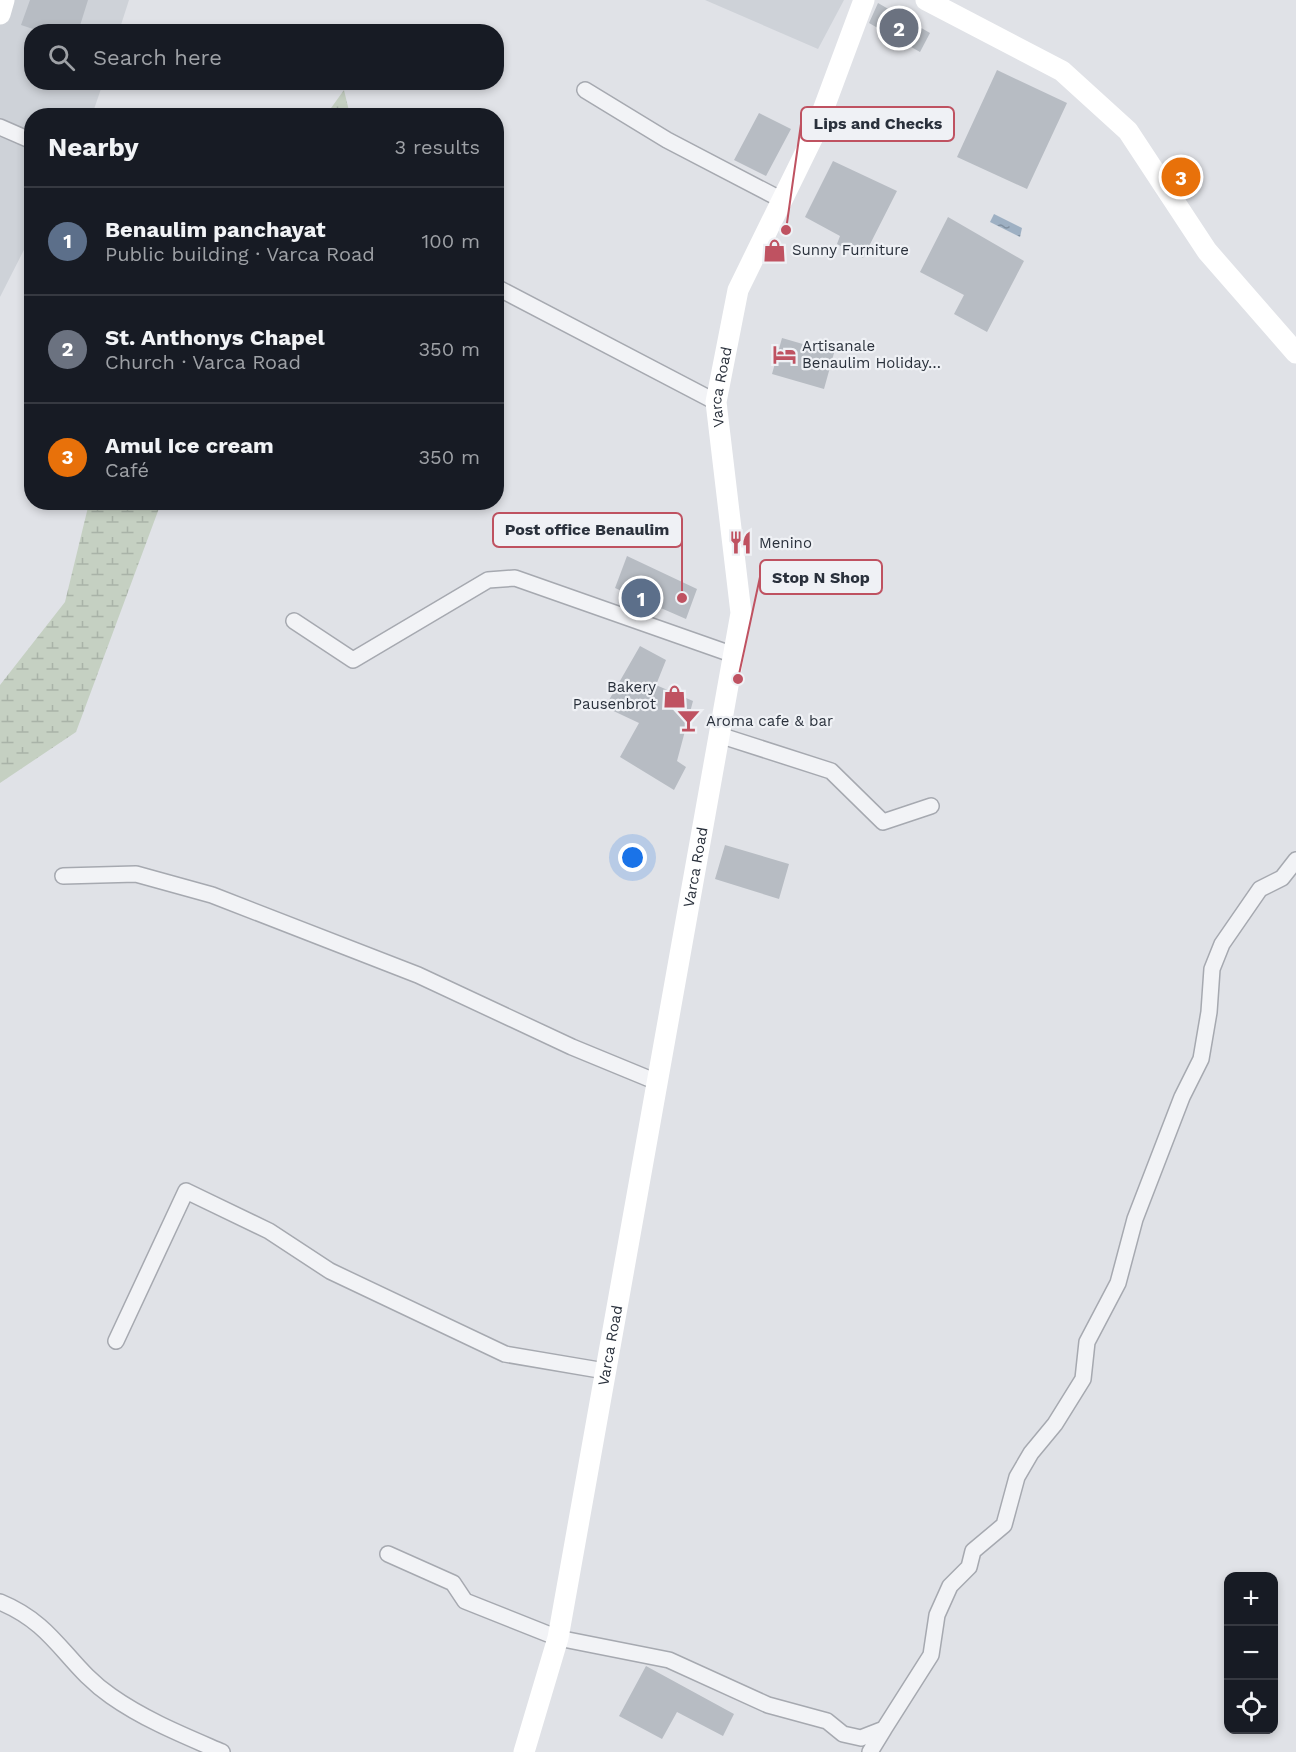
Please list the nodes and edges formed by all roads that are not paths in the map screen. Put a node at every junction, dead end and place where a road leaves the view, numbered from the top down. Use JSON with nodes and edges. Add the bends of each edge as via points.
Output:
{"nodes":[{"id":1,"x":4,"y":0,"type":"edge"},
{"id":2,"x":864,"y":0,"type":"edge"},
{"id":3,"x":926,"y":0,"type":"edge"},
{"id":4,"x":0,"y":14,"type":"edge"},
{"id":5,"x":585,"y":90,"type":"dead end"},
{"id":6,"x":0,"y":127,"type":"edge"},
{"id":7,"x":24,"y":138,"type":"edge"},
{"id":8,"x":782,"y":200,"type":"junction"},
{"id":9,"x":504,"y":291,"type":"edge"},
{"id":10,"x":1296,"y":353,"type":"edge"},
{"id":11,"x":716,"y":402,"type":"junction"},
{"id":12,"x":294,"y":621,"type":"dead end"},
{"id":13,"x":734,"y":655,"type":"junction"},
{"id":14,"x":719,"y":735,"type":"junction"},
{"id":15,"x":932,"y":806,"type":"dead end"},
{"id":16,"x":1296,"y":860,"type":"edge"},
{"id":17,"x":63,"y":876,"type":"dead end"},
{"id":18,"x":657,"y":1082,"type":"junction"},
{"id":19,"x":116,"y":1341,"type":"dead end"},
{"id":20,"x":605,"y":1371,"type":"junction"},
{"id":21,"x":388,"y":1554,"type":"dead end"},
{"id":22,"x":0,"y":1602,"type":"edge"},
{"id":23,"x":558,"y":1638,"type":"junction"},
{"id":24,"x":884,"y":1729,"type":"junction"},
{"id":25,"x":222,"y":1752,"type":"edge"},
{"id":26,"x":524,"y":1752,"type":"edge"},
{"id":27,"x":870,"y":1752,"type":"edge"}],
"edges":[{"from":1,"to":4,"type":"main road"},
{"from":2,"to":8,"type":"main road","name":"Varca Road","via":[[813,137]]},
{"from":3,"to":10,"type":"main road","via":[[1062,71],[1128,131],[1207,251]]},
{"from":5,"to":8,"type":"street","via":[[667,140]]},
{"from":6,"to":7,"type":"street"},
{"from":8,"to":11,"type":"main road","name":"Varca Road","via":[[738,290]]},
{"from":9,"to":11,"type":"street"},
{"from":11,"to":13,"type":"main road","name":"Varca Road","via":[[741,613]]},
{"from":12,"to":13,"type":"street","via":[[353,660],[488,580],[515,578]]},
{"from":13,"to":14,"type":"main road","name":"Varca Road"},
{"from":14,"to":15,"type":"street","via":[[831,771],[883,822]]},
{"from":14,"to":18,"type":"main road","name":"Varca Road"},
{"from":16,"to":24,"type":"street","via":[[1282,878],[1260,889],[1222,944],[1212,969],[1201,1059],[1182,1097],[1135,1219],[1118,1283],[1087,1342],[1083,1379],[1017,1477],[1004,1525],[973,1551],[969,1567],[950,1586],[937,1615],[931,1655]]},
{"from":17,"to":18,"type":"street","via":[[136,874],[212,895],[418,975]]},
{"from":18,"to":20,"type":"main road","name":"Varca Road"},
{"from":19,"to":20,"type":"street","via":[[186,1191],[269,1231],[330,1271],[505,1354]]},
{"from":20,"to":23,"type":"main road","name":"Varca Road"},
{"from":21,"to":23,"type":"street","via":[[453,1583],[465,1601]]},
{"from":22,"to":25,"type":"street","via":[[34,1618],[81,1671],[111,1696],[167,1728]]},
{"from":23,"to":24,"type":"street","via":[[669,1660],[768,1704],[827,1721],[843,1734],[861,1738]]},
{"from":23,"to":26,"type":"main road","name":"Varca Road"},
{"from":24,"to":27,"type":"street"}]}
